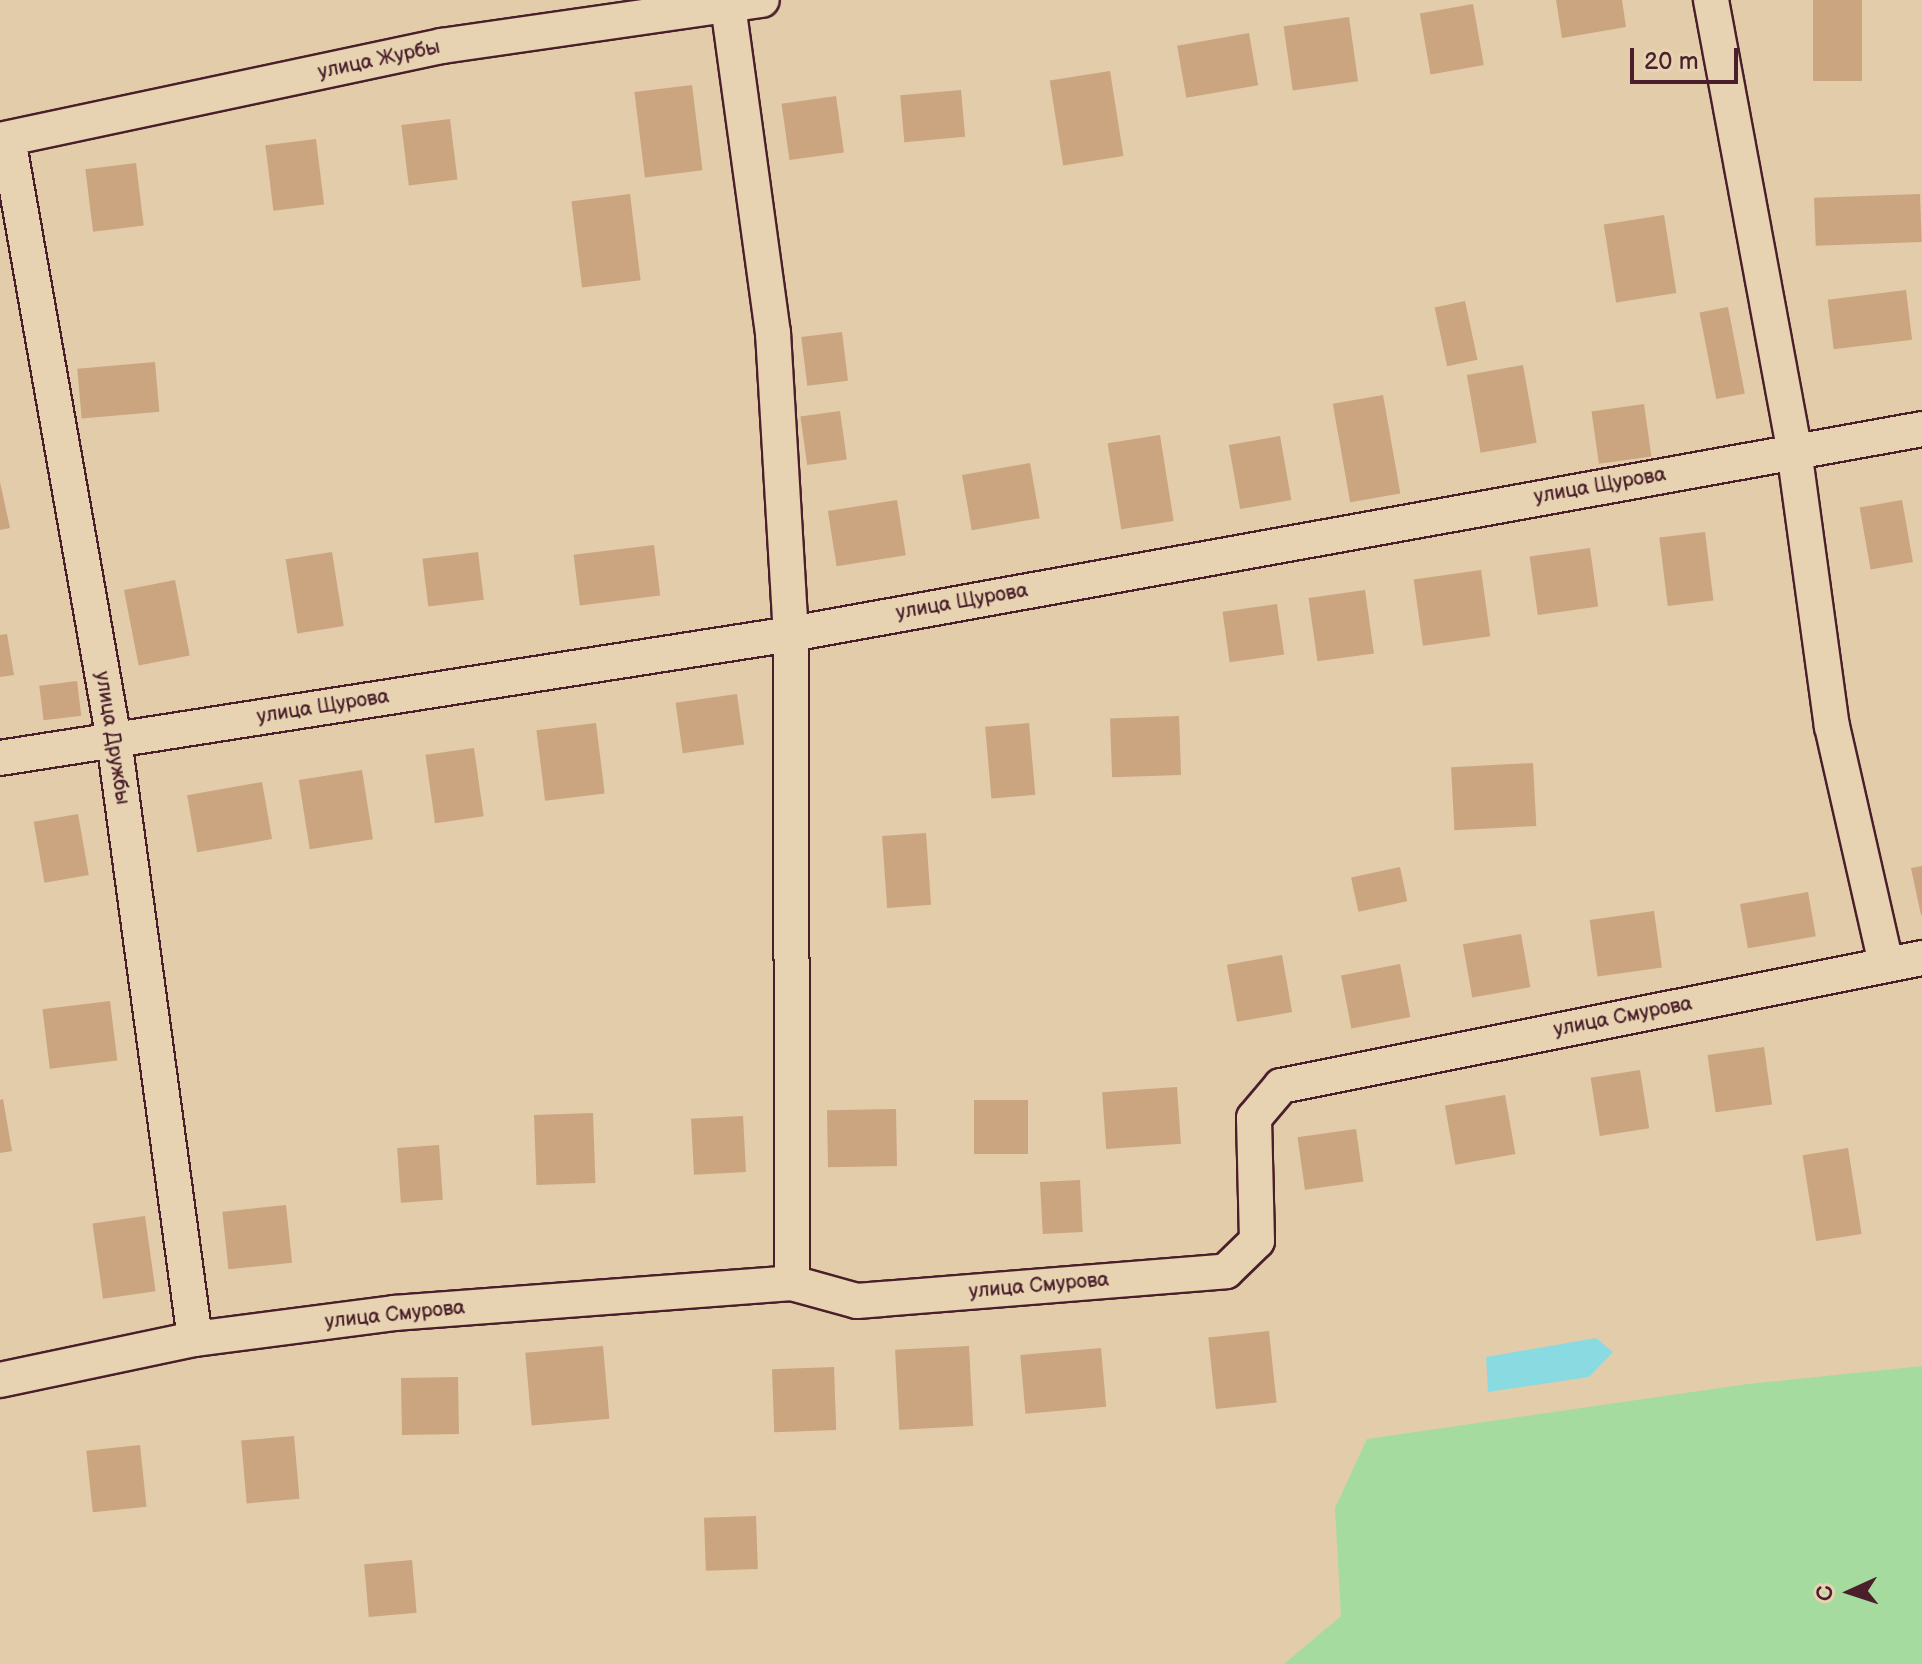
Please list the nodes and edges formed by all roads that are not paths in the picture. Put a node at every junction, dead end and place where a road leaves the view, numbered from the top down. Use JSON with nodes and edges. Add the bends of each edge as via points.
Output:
{"nodes":[{"id":1,"x":762,"y":0,"type":"edge"},
{"id":2,"x":1711,"y":0,"type":"edge"},
{"id":3,"x":728,"y":5,"type":"junction"},
{"id":4,"x":4,"y":139,"type":"edge"},
{"id":5,"x":1922,"y":429,"type":"edge"},
{"id":6,"x":1794,"y":450,"type":"junction"},
{"id":7,"x":791,"y":634,"type":"junction"},
{"id":8,"x":114,"y":740,"type":"junction"},
{"id":9,"x":0,"y":758,"type":"edge"},
{"id":10,"x":1922,"y":958,"type":"edge"},
{"id":11,"x":1886,"y":964,"type":"junction"},
{"id":12,"x":792,"y":1283,"type":"junction"},
{"id":13,"x":195,"y":1339,"type":"junction"},
{"id":14,"x":0,"y":1380,"type":"edge"}],
"edges":[{"from":1,"to":3,"type":"street","name":"улица Журбы"},
{"from":2,"to":6,"type":"street"},
{"from":3,"to":4,"type":"street","name":"улица Журбы","via":[[442,46]]},
{"from":3,"to":7,"type":"street","via":[[773,333]]},
{"from":4,"to":8,"type":"street","name":"улица Дружбы"},
{"from":5,"to":6,"type":"street","name":"улица Щурова"},
{"from":6,"to":7,"type":"street","name":"улица Щурова"},
{"from":6,"to":11,"type":"street","via":[[1832,726]]},
{"from":7,"to":8,"type":"street","name":"улица Щурова"},
{"from":7,"to":12,"type":"street"},
{"from":8,"to":9,"type":"street","name":"улица Щурова"},
{"from":8,"to":13,"type":"street","name":"улица Дружбы"},
{"from":10,"to":11,"type":"street","name":"улица Смурова"},
{"from":11,"to":12,"type":"street","name":"улица Смурова","via":[[1281,1086],[1254,1118],[1257,1241],[1226,1271],[857,1301]]},
{"from":12,"to":13,"type":"street","name":"улица Смурова","via":[[394,1313]]},
{"from":13,"to":14,"type":"street","name":"улица Смурова"}]}
